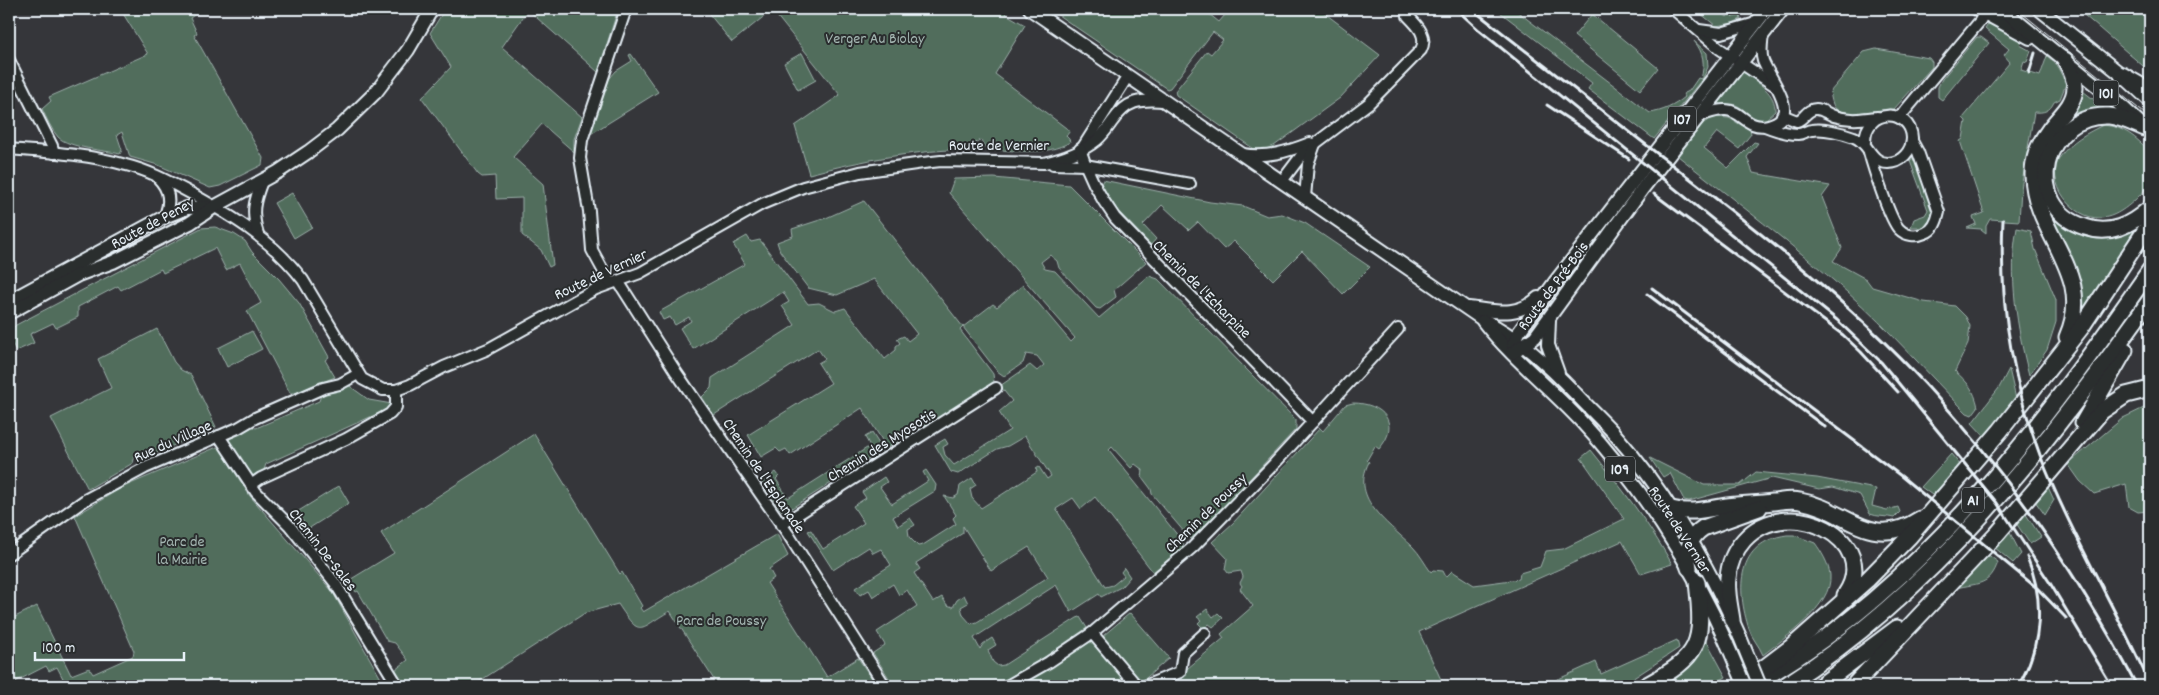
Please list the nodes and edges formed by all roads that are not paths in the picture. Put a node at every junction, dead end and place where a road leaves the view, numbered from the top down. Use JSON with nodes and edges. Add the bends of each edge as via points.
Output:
{"nodes":[{"id":1,"x":432,"y":9,"type":"edge"},
{"id":2,"x":626,"y":9,"type":"edge"},
{"id":3,"x":1030,"y":9,"type":"edge"},
{"id":4,"x":1673,"y":9,"type":"edge"},
{"id":5,"x":1767,"y":9,"type":"edge"},
{"id":6,"x":1784,"y":9,"type":"edge"},
{"id":7,"x":2002,"y":9,"type":"edge"},
{"id":8,"x":2039,"y":9,"type":"edge"},
{"id":9,"x":2048,"y":9,"type":"edge"},
{"id":10,"x":1980,"y":11,"type":"edge"},
{"id":11,"x":1408,"y":16,"type":"dead end"},
{"id":12,"x":1756,"y":22,"type":"junction"},
{"id":13,"x":2062,"y":26,"type":"junction"},
{"id":14,"x":1699,"y":30,"type":"junction"},
{"id":15,"x":1763,"y":34,"type":"junction"},
{"id":16,"x":2052,"y":50,"type":"junction"},
{"id":17,"x":1736,"y":59,"type":"junction"},
{"id":18,"x":9,"y":60,"type":"edge"},
{"id":19,"x":2065,"y":60,"type":"junction"},
{"id":20,"x":2122,"y":75,"type":"junction"},
{"id":21,"x":1128,"y":76,"type":"junction"},
{"id":22,"x":1777,"y":87,"type":"junction"},
{"id":23,"x":2150,"y":91,"type":"edge"},
{"id":24,"x":1165,"y":101,"type":"junction"},
{"id":25,"x":2150,"y":101,"type":"edge"},
{"id":26,"x":1782,"y":115,"type":"junction"},
{"id":27,"x":1699,"y":116,"type":"junction"},
{"id":28,"x":1879,"y":117,"type":"junction"},
{"id":29,"x":1900,"y":118,"type":"junction"},
{"id":30,"x":1764,"y":126,"type":"junction"},
{"id":31,"x":2148,"y":130,"type":"edge"},
{"id":32,"x":1316,"y":141,"type":"junction"},
{"id":33,"x":1912,"y":141,"type":"junction"},
{"id":34,"x":1867,"y":147,"type":"junction"},
{"id":35,"x":9,"y":149,"type":"edge"},
{"id":36,"x":1080,"y":149,"type":"junction"},
{"id":37,"x":54,"y":153,"type":"junction"},
{"id":38,"x":1241,"y":154,"type":"junction"},
{"id":39,"x":1044,"y":163,"type":"junction"},
{"id":40,"x":1085,"y":165,"type":"junction"},
{"id":41,"x":156,"y":176,"type":"junction"},
{"id":42,"x":262,"y":181,"type":"junction"},
{"id":43,"x":1282,"y":181,"type":"junction"},
{"id":44,"x":1190,"y":184,"type":"dead end"},
{"id":45,"x":1305,"y":197,"type":"junction"},
{"id":46,"x":214,"y":207,"type":"junction"},
{"id":47,"x":2150,"y":208,"type":"edge"},
{"id":48,"x":164,"y":218,"type":"junction"},
{"id":49,"x":2150,"y":223,"type":"edge"},
{"id":50,"x":258,"y":234,"type":"junction"},
{"id":51,"x":2150,"y":270,"type":"edge"},
{"id":52,"x":614,"y":282,"type":"junction"},
{"id":53,"x":1555,"y":282,"type":"junction"},
{"id":54,"x":9,"y":301,"type":"edge"},
{"id":55,"x":2150,"y":302,"type":"edge"},
{"id":56,"x":1466,"y":307,"type":"junction"},
{"id":57,"x":9,"y":313,"type":"edge"},
{"id":58,"x":1550,"y":316,"type":"junction"},
{"id":59,"x":1482,"y":319,"type":"junction"},
{"id":60,"x":1398,"y":329,"type":"dead end"},
{"id":61,"x":1520,"y":342,"type":"junction"},
{"id":62,"x":1512,"y":353,"type":"junction"},
{"id":63,"x":2056,"y":358,"type":"junction"},
{"id":64,"x":358,"y":374,"type":"junction"},
{"id":65,"x":1561,"y":379,"type":"junction"},
{"id":66,"x":996,"y":388,"type":"dead end"},
{"id":67,"x":2150,"y":389,"type":"edge"},
{"id":68,"x":396,"y":390,"type":"junction"},
{"id":69,"x":1313,"y":422,"type":"junction"},
{"id":70,"x":219,"y":436,"type":"junction"},
{"id":71,"x":2067,"y":450,"type":"junction"},
{"id":72,"x":252,"y":485,"type":"junction"},
{"id":73,"x":1773,"y":502,"type":"junction"},
{"id":74,"x":1671,"y":508,"type":"junction"},
{"id":75,"x":1930,"y":512,"type":"junction"},
{"id":76,"x":781,"y":525,"type":"junction"},
{"id":77,"x":1691,"y":541,"type":"junction"},
{"id":78,"x":9,"y":554,"type":"edge"},
{"id":79,"x":1689,"y":568,"type":"junction"},
{"id":80,"x":1955,"y":579,"type":"junction"},
{"id":81,"x":1697,"y":582,"type":"junction"},
{"id":82,"x":1834,"y":608,"type":"junction"},
{"id":83,"x":1732,"y":620,"type":"junction"},
{"id":84,"x":1092,"y":633,"type":"junction"},
{"id":85,"x":1205,"y":633,"type":"dead end"},
{"id":86,"x":398,"y":686,"type":"edge"},
{"id":87,"x":885,"y":686,"type":"edge"},
{"id":88,"x":1007,"y":686,"type":"edge"},
{"id":89,"x":1137,"y":686,"type":"edge"},
{"id":90,"x":1145,"y":686,"type":"edge"},
{"id":91,"x":1645,"y":686,"type":"edge"},
{"id":92,"x":1740,"y":686,"type":"edge"},
{"id":93,"x":1745,"y":686,"type":"edge"},
{"id":94,"x":1750,"y":686,"type":"edge"},
{"id":95,"x":1760,"y":686,"type":"edge"},
{"id":96,"x":1784,"y":686,"type":"edge"},
{"id":97,"x":1820,"y":686,"type":"edge"},
{"id":98,"x":1853,"y":686,"type":"edge"}],
"edges":[{"from":1,"to":42,"type":"main road","via":[[401,60],[363,105],[308,152]]},
{"from":2,"to":52,"type":"street","name":"Chemin de l'Esplanade","via":[[582,140],[580,158],[592,250]]},
{"from":3,"to":21,"type":"main road","number":"109"},
{"from":4,"to":14,"type":"street"},
{"from":5,"to":12,"type":"main road","name":"Route de Pré-Bois","number":"107"},
{"from":6,"to":15,"type":"main road","name":"Route de Pré-Bois","number":"107"},
{"from":7,"to":16,"type":"main road","number":"101"},
{"from":8,"to":13,"type":"main road","number":"101"},
{"from":9,"to":13,"type":"main road"},
{"from":10,"to":16,"type":"main road"},
{"from":10,"to":29,"type":"street","via":[[1980,21]]},
{"from":11,"to":32,"type":"street","via":[[1423,37],[1420,50],[1369,103]]},
{"from":12,"to":14,"type":"street","via":[[1721,33]]},
{"from":12,"to":17,"type":"main road","name":"Route de Pré-Bois","number":"107"},
{"from":13,"to":20,"type":"main road","number":"101"},
{"from":14,"to":17,"type":"street"},
{"from":15,"to":17,"type":"main road","name":"Route de Pré-Bois","number":"107"},
{"from":15,"to":22,"type":"street","via":[[1762,57]]},
{"from":16,"to":19,"type":"main road","number":"101"},
{"from":17,"to":22,"type":"street"},
{"from":17,"to":27,"type":"main road","name":"Route de Pré-Bois","number":"107"},
{"from":17,"to":53,"type":"main road","name":"Route de Pré-Bois","number":"107"},
{"from":18,"to":37,"type":"street"},
{"from":19,"to":31,"type":"main road","number":"101"},
{"from":19,"to":63,"type":"highway","via":[[2074,84],[2074,94],[2038,147],[2033,176],[2038,200],[2075,292],[2074,319]]},
{"from":20,"to":23,"type":"highway"},
{"from":20,"to":25,"type":"main road","number":"101"},
{"from":21,"to":24,"type":"main road","name":"Route de Vernier","number":"109"},
{"from":21,"to":36,"type":"street"},
{"from":22,"to":26,"type":"street","via":[[1784,104]]},
{"from":24,"to":36,"type":"street","name":"Route de Vernier","via":[[1131,103],[1117,114],[1099,139]]},
{"from":24,"to":38,"type":"main road","name":"Route de Vernier","number":"109"},
{"from":26,"to":28,"type":"street","via":[[1797,121],[1816,109],[1859,120]]},
{"from":26,"to":30,"type":"street"},
{"from":27,"to":30,"type":"street","via":[[1726,110],[1749,123]]},
{"from":27,"to":58,"type":"main road","name":"Route de Pré-Bois","number":"107"},
{"from":28,"to":29,"type":"street","via":[[1892,115]]},
{"from":28,"to":34,"type":"street","via":[[1868,127]]},
{"from":29,"to":33,"type":"street","via":[[1908,127]]},
{"from":30,"to":34,"type":"street","via":[[1798,134],[1817,130],[1852,136]]},
{"from":31,"to":47,"type":"highway","via":[[2108,116],[2079,122],[2066,130],[2053,145],[2048,156],[2046,178],[2051,198],[2058,209],[2075,223],[2088,228],[2118,229]]},
{"from":32,"to":38,"type":"street","via":[[1280,154]]},
{"from":32,"to":43,"type":"street"},
{"from":32,"to":45,"type":"street","via":[[1308,164]]},
{"from":33,"to":34,"type":"street","via":[[1906,154],[1893,162],[1881,162]]},
{"from":33,"to":34,"type":"street","via":[[1938,212],[1932,228],[1918,236],[1909,235],[1897,227]]},
{"from":35,"to":37,"type":"street"},
{"from":36,"to":39,"type":"street","name":"Route de Vernier"},
{"from":36,"to":40,"type":"street","name":"Chemin de l'Echarpine"},
{"from":37,"to":41,"type":"street","via":[[112,161]]},
{"from":38,"to":43,"type":"main road","name":"Route de Vernier","number":"109"},
{"from":39,"to":40,"type":"street"},
{"from":39,"to":52,"type":"street","name":"Route de Vernier","via":[[941,161],[860,172],[803,187],[762,204],[650,268]]},
{"from":40,"to":44,"type":"street"},
{"from":40,"to":69,"type":"street","name":"Chemin de l'Echarpine","via":[[1101,199],[1115,218]]},
{"from":41,"to":46,"type":"street"},
{"from":41,"to":48,"type":"street","via":[[164,183],[169,201]]},
{"from":42,"to":46,"type":"main road"},
{"from":42,"to":50,"type":"street","via":[[253,209]]},
{"from":43,"to":45,"type":"main road","name":"Route de Vernier","number":"109"},
{"from":45,"to":56,"type":"main road","name":"Route de Vernier","number":"109"},
{"from":46,"to":48,"type":"main road","name":"Route de Peney","via":[[187,208]]},
{"from":46,"to":50,"type":"street"},
{"from":46,"to":57,"type":"main road","name":"Route de Peney"},
{"from":48,"to":54,"type":"main road","name":"Route de Peney"},
{"from":49,"to":63,"type":"highway","via":[[2081,328]]},
{"from":50,"to":64,"type":"street","via":[[303,280]]},
{"from":51,"to":94,"type":"highway","number":"A1","via":[[2041,419],[1957,518],[1861,609],[1798,656]]},
{"from":52,"to":68,"type":"street","name":"Route de Vernier","via":[[488,349]]},
{"from":52,"to":76,"type":"street","name":"Chemin de l'Esplanade"},
{"from":53,"to":56,"type":"main road","via":[[1531,305],[1519,310],[1499,312]]},
{"from":53,"to":58,"type":"main road","via":[[1547,305]]},
{"from":53,"to":61,"type":"main road","name":"Route de Pré-Bois","number":"107"},
{"from":55,"to":71,"type":"highway"},
{"from":55,"to":96,"type":"highway","number":"A1","via":[[2055,429],[1950,550],[1872,622]]},
{"from":56,"to":59,"type":"main road","name":"Route de Vernier","number":"109"},
{"from":58,"to":61,"type":"main road","name":"Route de Pré-Bois","number":"107","via":[[1535,338]]},
{"from":58,"to":65,"type":"main road","via":[[1548,345]]},
{"from":59,"to":61,"type":"main road","name":"Route de Vernier","number":"109"},
{"from":59,"to":62,"type":"main road","name":"Route de Vernier","number":"109"},
{"from":60,"to":69,"type":"street","name":"Chemin de Poussy"},
{"from":61,"to":62,"type":"main road","name":"Route de Pré-Bois","number":"107"},
{"from":61,"to":65,"type":"main road","name":"Route de Vernier","number":"109"},
{"from":62,"to":79,"type":"main road","name":"Route de Vernier","number":"109","via":[[1601,445]]},
{"from":63,"to":75,"type":"highway","via":[[2000,431]]},
{"from":64,"to":68,"type":"street","via":[[377,388]]},
{"from":64,"to":70,"type":"street","name":"Rue du Village"},
{"from":65,"to":74,"type":"main road","name":"Route de Vernier","number":"109","via":[[1613,431]]},
{"from":66,"to":76,"type":"street","name":"Chemin des Myosotis"},
{"from":67,"to":71,"type":"highway","via":[[2131,393],[2111,404]]},
{"from":68,"to":72,"type":"street","via":[[396,407],[390,414],[346,440]]},
{"from":69,"to":84,"type":"street","name":"Chemin de Poussy","via":[[1192,547]]},
{"from":70,"to":72,"type":"street","name":"Chemin De-Sales"},
{"from":70,"to":78,"type":"street","name":"Rue du Village","via":[[145,468],[85,500]]},
{"from":71,"to":80,"type":"highway","via":[[2022,506]]},
{"from":72,"to":86,"type":"street","name":"Chemin De-Sales","via":[[335,583]]},
{"from":73,"to":74,"type":"highway","via":[[1688,512]]},
{"from":73,"to":75,"type":"highway","via":[[1793,500],[1809,503],[1857,526],[1878,532],[1902,528]]},
{"from":73,"to":77,"type":"highway","via":[[1703,528]]},
{"from":74,"to":77,"type":"main road","name":"Route de Vernier","number":"109"},
{"from":75,"to":82,"type":"highway","via":[[1903,544]]},
{"from":76,"to":87,"type":"street","name":"Chemin de l'Esplanade"},
{"from":77,"to":79,"type":"highway","via":[[1687,555]]},
{"from":77,"to":83,"type":"main road","name":"Route de Vernier","number":"109"},
{"from":79,"to":81,"type":"main road","name":"Route de Vernier","number":"109"},
{"from":80,"to":97,"type":"highway","via":[[1876,645]]},
{"from":80,"to":98,"type":"highway"},
{"from":81,"to":91,"type":"highway","via":[[1701,622],[1695,646],[1677,666]]},
{"from":81,"to":93,"type":"main road","name":"Route de Vernier","number":"109","bridge":true},
{"from":82,"to":83,"type":"highway","via":[[1854,577],[1849,552],[1838,538],[1820,525],[1783,519],[1754,531],[1734,555],[1728,577]]},
{"from":82,"to":92,"type":"highway","via":[[1790,648]]},
{"from":83,"to":95,"type":"main road","name":"Route de Vernier","number":"109","bridge":true},
{"from":84,"to":88,"type":"street","name":"Chemin de Poussy"},
{"from":84,"to":89,"type":"street"},
{"from":85,"to":90,"type":"street","via":[[1182,653],[1180,672]]}]}
